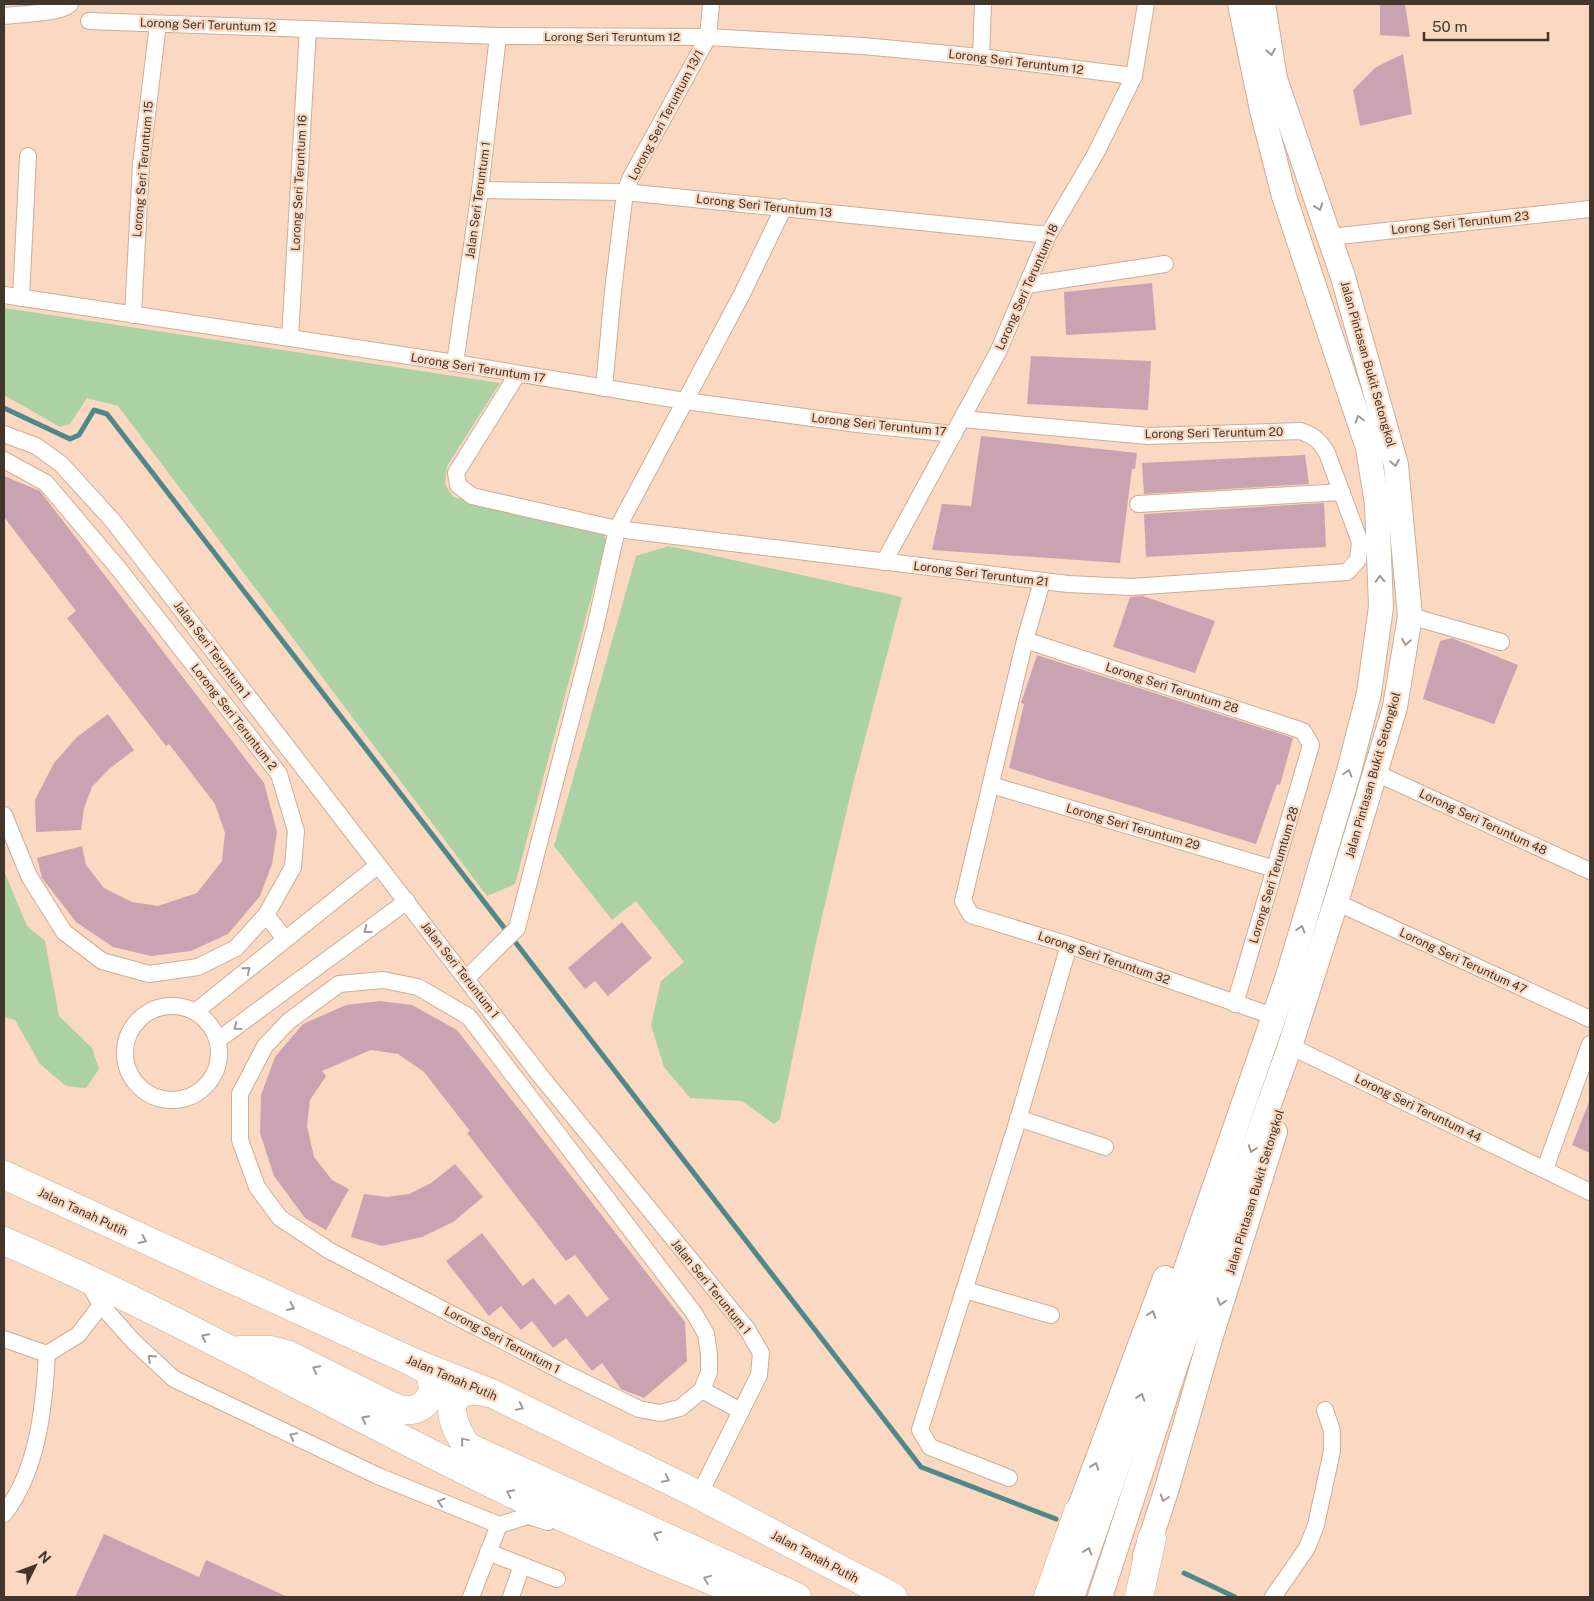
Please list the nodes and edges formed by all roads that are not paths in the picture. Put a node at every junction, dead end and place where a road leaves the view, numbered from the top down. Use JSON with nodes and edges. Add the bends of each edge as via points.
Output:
{"nodes":[{"id":1,"x":70,"y":4,"type":"edge"},
{"id":2,"x":711,"y":4,"type":"edge"},
{"id":3,"x":983,"y":4,"type":"edge"},
{"id":4,"x":1146,"y":4,"type":"edge"},
{"id":5,"x":1240,"y":4,"type":"edge"},
{"id":6,"x":1263,"y":4,"type":"edge"},
{"id":7,"x":4,"y":16,"type":"edge"},
{"id":8,"x":89,"y":21,"type":"dead end"},
{"id":9,"x":158,"y":24,"type":"junction"},
{"id":10,"x":308,"y":29,"type":"junction"},
{"id":11,"x":498,"y":36,"type":"junction"},
{"id":12,"x":708,"y":37,"type":"junction"},
{"id":13,"x":981,"y":57,"type":"junction"},
{"id":14,"x":1134,"y":76,"type":"junction"},
{"id":15,"x":28,"y":156,"type":"dead end"},
{"id":16,"x":480,"y":190,"type":"junction"},
{"id":17,"x":625,"y":192,"type":"junction"},
{"id":18,"x":784,"y":207,"type":"junction"},
{"id":19,"x":1590,"y":209,"type":"edge"},
{"id":20,"x":1048,"y":236,"type":"junction"},
{"id":21,"x":1330,"y":237,"type":"junction"},
{"id":22,"x":1165,"y":264,"type":"dead end"},
{"id":23,"x":1343,"y":277,"type":"junction"},
{"id":24,"x":1027,"y":285,"type":"junction"},
{"id":25,"x":4,"y":295,"type":"edge"},
{"id":26,"x":1317,"y":295,"type":"junction"},
{"id":27,"x":21,"y":298,"type":"junction"},
{"id":28,"x":133,"y":314,"type":"junction"},
{"id":29,"x":290,"y":338,"type":"junction"},
{"id":30,"x":455,"y":363,"type":"junction"},
{"id":31,"x":518,"y":375,"type":"junction"},
{"id":32,"x":604,"y":388,"type":"junction"},
{"id":33,"x":685,"y":401,"type":"junction"},
{"id":34,"x":962,"y":419,"type":"junction"},
{"id":35,"x":4,"y":434,"type":"edge"},
{"id":36,"x":954,"y":434,"type":"junction"},
{"id":37,"x":4,"y":460,"type":"edge"},
{"id":38,"x":1342,"y":492,"type":"junction"},
{"id":39,"x":1138,"y":504,"type":"dead end"},
{"id":40,"x":617,"y":529,"type":"junction"},
{"id":41,"x":884,"y":562,"type":"junction"},
{"id":42,"x":1347,"y":572,"type":"joint"},
{"id":43,"x":1042,"y":582,"type":"junction"},
{"id":44,"x":1410,"y":616,"type":"junction"},
{"id":45,"x":1025,"y":640,"type":"junction"},
{"id":46,"x":1502,"y":642,"type":"dead end"},
{"id":47,"x":1311,"y":745,"type":"joint"},
{"id":48,"x":1376,"y":773,"type":"junction"},
{"id":49,"x":991,"y":785,"type":"junction"},
{"id":50,"x":4,"y":815,"type":"edge"},
{"id":51,"x":377,"y":866,"type":"junction"},
{"id":52,"x":1275,"y":869,"type":"junction"},
{"id":53,"x":1590,"y":871,"type":"edge"},
{"id":54,"x":406,"y":901,"type":"junction"},
{"id":55,"x":1336,"y":902,"type":"junction"},
{"id":56,"x":266,"y":915,"type":"junction"},
{"id":57,"x":285,"y":939,"type":"junction"},
{"id":58,"x":1069,"y":945,"type":"junction"},
{"id":59,"x":323,"y":963,"type":"junction"},
{"id":60,"x":1288,"y":976,"type":"junction"},
{"id":61,"x":466,"y":978,"type":"junction"},
{"id":62,"x":339,"y":984,"type":"junction"},
{"id":63,"x":1235,"y":1004,"type":"junction"},
{"id":64,"x":195,"y":1012,"type":"junction"},
{"id":65,"x":1264,"y":1013,"type":"junction"},
{"id":66,"x":1590,"y":1019,"type":"edge"},
{"id":67,"x":218,"y":1040,"type":"junction"},
{"id":68,"x":1590,"y":1044,"type":"edge"},
{"id":69,"x":1290,"y":1046,"type":"junction"},
{"id":70,"x":1280,"y":1070,"type":"junction"},
{"id":71,"x":1018,"y":1118,"type":"junction"},
{"id":72,"x":1105,"y":1147,"type":"dead end"},
{"id":73,"x":1546,"y":1169,"type":"junction"},
{"id":74,"x":4,"y":1175,"type":"edge"},
{"id":75,"x":1590,"y":1192,"type":"edge"},
{"id":76,"x":4,"y":1241,"type":"edge"},
{"id":77,"x":84,"y":1275,"type":"junction"},
{"id":78,"x":965,"y":1290,"type":"junction"},
{"id":79,"x":101,"y":1305,"type":"junction"},
{"id":80,"x":1051,"y":1315,"type":"dead end"},
{"id":81,"x":4,"y":1339,"type":"edge"},
{"id":82,"x":230,"y":1349,"type":"junction"},
{"id":83,"x":47,"y":1354,"type":"junction"},
{"id":84,"x":1166,"y":1358,"type":"junction"},
{"id":85,"x":415,"y":1363,"type":"junction"},
{"id":86,"x":702,"y":1390,"type":"junction"},
{"id":87,"x":491,"y":1393,"type":"junction"},
{"id":88,"x":1325,"y":1410,"type":"dead end"},
{"id":89,"x":741,"y":1411,"type":"junction"},
{"id":90,"x":1009,"y":1478,"type":"dead end"},
{"id":91,"x":699,"y":1495,"type":"junction"},
{"id":92,"x":1078,"y":1512,"type":"junction"},
{"id":93,"x":4,"y":1514,"type":"edge"},
{"id":94,"x":499,"y":1525,"type":"junction"},
{"id":95,"x":1152,"y":1538,"type":"junction"},
{"id":96,"x":619,"y":1543,"type":"junction"},
{"id":97,"x":488,"y":1552,"type":"junction"},
{"id":98,"x":522,"y":1565,"type":"junction"},
{"id":99,"x":557,"y":1579,"type":"dead end"},
{"id":100,"x":865,"y":1584,"type":"junction"},
{"id":101,"x":471,"y":1597,"type":"edge"},
{"id":102,"x":511,"y":1597,"type":"edge"},
{"id":103,"x":752,"y":1597,"type":"edge"},
{"id":104,"x":797,"y":1597,"type":"edge"},
{"id":105,"x":893,"y":1597,"type":"edge"},
{"id":106,"x":904,"y":1597,"type":"edge"},
{"id":107,"x":1048,"y":1597,"type":"edge"},
{"id":108,"x":1063,"y":1597,"type":"edge"},
{"id":109,"x":1072,"y":1597,"type":"edge"},
{"id":110,"x":1100,"y":1597,"type":"edge"},
{"id":111,"x":1129,"y":1597,"type":"edge"},
{"id":112,"x":1139,"y":1597,"type":"edge"},
{"id":113,"x":1272,"y":1597,"type":"edge"}],
"edges":[{"from":1,"to":7,"type":"street","via":[[53,10]]},
{"from":2,"to":12,"type":"street"},
{"from":3,"to":13,"type":"street"},
{"from":4,"to":14,"type":"street","name":"Lorong Seri Teruntum 18"},
{"from":5,"to":26,"type":"main road","name":"Jalan Pintasan Bukit Setongkol","via":[[1284,196]]},
{"from":6,"to":21,"type":"main road","name":"Jalan Pintasan Bukit Setongkol","one_way":true,"via":[[1275,79]]},
{"from":8,"to":9,"type":"street","name":"Lorong Seri Teruntum 12"},
{"from":9,"to":10,"type":"street","name":"Lorong Seri Teruntum 12"},
{"from":9,"to":28,"type":"street","name":"Lorong Seri Teruntum 15","via":[[141,165]]},
{"from":10,"to":11,"type":"street","name":"Lorong Seri Teruntum 12"},
{"from":10,"to":29,"type":"street","name":"Lorong Seri Teruntum 16"},
{"from":11,"to":12,"type":"street","name":"Lorong Seri Teruntum 12"},
{"from":11,"to":16,"type":"street","name":"Jalan Seri Teruntum 1"},
{"from":12,"to":13,"type":"street","name":"Lorong Seri Teruntum 12"},
{"from":12,"to":17,"type":"street","name":"Lorong Seri Teruntum 13/1"},
{"from":13,"to":14,"type":"street","name":"Lorong Seri Teruntum 12"},
{"from":14,"to":20,"type":"street","name":"Lorong Seri Teruntum 18","via":[[1096,153]]},
{"from":15,"to":27,"type":"street"},
{"from":16,"to":17,"type":"street","name":"Lorong Seri Teruntum 13"},
{"from":16,"to":30,"type":"street","name":"Jalan Seri Teruntum 1"},
{"from":17,"to":18,"type":"street","name":"Lorong Seri Teruntum 13"},
{"from":17,"to":32,"type":"street","name":"Lorong Seri Teruntum 13/1"},
{"from":18,"to":20,"type":"street","name":"Lorong Seri Teruntum 13"},
{"from":18,"to":33,"type":"street"},
{"from":19,"to":21,"type":"street","name":"Lorong Seri Teruntum 23"},
{"from":20,"to":24,"type":"street","name":"Lorong Seri Teruntum 18"},
{"from":21,"to":23,"type":"main road","name":"Jalan Pintasan Bukit Setongkol"},
{"from":22,"to":24,"type":"street"},
{"from":23,"to":26,"type":"main road","via":[[1327,280]]},
{"from":23,"to":44,"type":"main road","name":"Jalan Pintasan Bukit Setongkol","one_way":true,"via":[[1396,465]]},
{"from":24,"to":34,"type":"street","name":"Lorong Seri Teruntum 18","via":[[998,352]]},
{"from":25,"to":27,"type":"street","name":"Lorong Seri Teruntum 17"},
{"from":60,"to":26,"type":"main road","name":"Jalan Pintasan Bukit Setongkol","one_way":true,"via":[[1369,692],[1381,606],[1376,504],[1368,448]]},
{"from":27,"to":28,"type":"street","name":"Lorong Seri Teruntum 17"},
{"from":28,"to":29,"type":"street","name":"Lorong Seri Teruntum 17"},
{"from":29,"to":30,"type":"street","name":"Lorong Seri Teruntum 17"},
{"from":30,"to":31,"type":"street","name":"Lorong Seri Teruntum 17"},
{"from":31,"to":32,"type":"street","name":"Lorong Seri Teruntum 17"},
{"from":31,"to":40,"type":"street","name":"Lorong Seri Teruntum 21","via":[[456,473],[458,485],[472,496]]},
{"from":32,"to":33,"type":"street","name":"Lorong Seri Teruntum 17"},
{"from":33,"to":36,"type":"street","name":"Lorong Seri Teruntum 17"},
{"from":33,"to":40,"type":"street"},
{"from":34,"to":36,"type":"street","name":"Lorong Seri Teruntum 18"},
{"from":34,"to":38,"type":"street","name":"Lorong Seri Teruntum 20","via":[[1148,436],[1300,431],[1320,441]]},
{"from":35,"to":51,"type":"street","name":"Jalan Seri Teruntum 1","via":[[36,446],[61,464],[118,528]]},
{"from":36,"to":41,"type":"street","name":"Lorong Seri Teruntum 18"},
{"from":37,"to":56,"type":"street","name":"Lorong Seri Teruntum 2","via":[[46,484],[118,568],[279,774],[296,831],[293,867]]},
{"from":38,"to":39,"type":"street"},
{"from":38,"to":42,"type":"street","name":"Lorong Seri Teruntum 20","via":[[1360,542],[1358,560]]},
{"from":40,"to":41,"type":"street","name":"Lorong Seri Teruntum 21"},
{"from":40,"to":61,"type":"street","via":[[594,628],[511,934]]},
{"from":41,"to":43,"type":"street","name":"Lorong Seri Teruntum 21"},
{"from":42,"to":43,"type":"street","name":"Lorong Seri Teruntum 21","via":[[1131,587]]},
{"from":43,"to":45,"type":"street"},
{"from":44,"to":46,"type":"street"},
{"from":44,"to":48,"type":"main road","name":"Jalan Pintasan Bukit Setongkol","one_way":true,"via":[[1395,707]]},
{"from":45,"to":47,"type":"street","name":"Lorong Seri Teruntum 28","via":[[1303,731]]},
{"from":45,"to":49,"type":"street"},
{"from":47,"to":52,"type":"street","name":"Lorong Seri Terumtum 28"},
{"from":48,"to":53,"type":"street","name":"Lorong Seri Teruntum 48"},
{"from":48,"to":55,"type":"main road","name":"Jalan Pintasan Bukit Setongkol"},
{"from":49,"to":52,"type":"street","name":"Lorong Seri Teruntum 29"},
{"from":49,"to":58,"type":"street","name":"Lorong Seri Teruntum 32","via":[[963,901],[971,916]]},
{"from":50,"to":56,"type":"street","name":"Lorong Seri Teruntum 2","via":[[29,876],[64,932],[102,961],[149,974],[198,967],[236,948]]},
{"from":51,"to":54,"type":"street","name":"Jalan Seri Teruntum 1"},
{"from":51,"to":57,"type":"street"},
{"from":52,"to":63,"type":"street","name":"Lorong Seri Terumtum 28"},
{"from":54,"to":59,"type":"street","one_way":true},
{"from":54,"to":61,"type":"street","name":"Jalan Seri Teruntum 1"},
{"from":55,"to":66,"type":"street","name":"Lorong Seri Teruntum 47"},
{"from":55,"to":69,"type":"main road","name":"Jalan Pintasan Bukit Setongkol"},
{"from":56,"to":57,"type":"street"},
{"from":64,"to":57,"type":"street","one_way":true},
{"from":58,"to":63,"type":"street","name":"Lorong Seri Teruntum 32"},
{"from":58,"to":71,"type":"street"},
{"from":59,"to":62,"type":"street"},
{"from":59,"to":67,"type":"street","one_way":true},
{"from":60,"to":65,"type":"main road"},
{"from":60,"to":84,"type":"main road","name":"Jalan Pintasan Bukit Setongkol"},
{"from":61,"to":89,"type":"street","name":"Jalan Seri Teruntum 1","via":[[539,1074],[747,1329],[761,1352],[760,1375]]},
{"from":62,"to":86,"type":"street","via":[[383,980],[418,987],[469,1017],[694,1312],[706,1334],[710,1354],[709,1372]]},
{"from":62,"to":86,"type":"street","name":"Lorong Seri Teruntum 1","via":[[289,1021],[265,1046],[240,1094],[240,1140],[257,1188],[280,1218],[330,1251],[639,1408],[660,1413],[680,1408]]},
{"from":63,"to":65,"type":"street","name":"Lorong Seri Teruntum 32"},
{"from":64,"to":67,"type":"street","via":[[209,1024]]},
{"from":64,"to":67,"type":"street","via":[[173,1006],[150,1011],[133,1026],[125,1048],[126,1056],[129,1071],[143,1090],[164,1100],[188,1098],[208,1085],[218,1064]]},
{"from":92,"to":65,"type":"main road","one_way":true},
{"from":68,"to":73,"type":"street"},
{"from":69,"to":70,"type":"main road","name":"Jalan Pintasan Bukit Setongkol"},
{"from":69,"to":73,"type":"street","name":"Lorong Seri Teruntum 44"},
{"from":70,"to":84,"type":"main road","one_way":true},
{"from":70,"to":95,"type":"main road","name":"Jalan Pintasan Bukit Setongkol","one_way":true,"via":[[1282,1096],[1276,1130]]},
{"from":71,"to":72,"type":"street"},
{"from":71,"to":78,"type":"street"},
{"from":73,"to":75,"type":"street","name":"Lorong Seri Teruntum 44"},
{"from":74,"to":85,"type":"highway","name":"Jalan Tanah Putih","one_way":true},
{"from":76,"to":77,"type":"highway"},
{"from":77,"to":79,"type":"street"},
{"from":82,"to":77,"type":"highway","one_way":true},
{"from":78,"to":80,"type":"street"},
{"from":78,"to":90,"type":"street","via":[[920,1430],[930,1447]]},
{"from":79,"to":83,"type":"street","via":[[78,1335]]},
{"from":94,"to":79,"type":"street","one_way":true,"via":[[378,1476],[174,1379]]},
{"from":81,"to":83,"type":"street"},
{"from":85,"to":82,"type":"highway","one_way":true,"via":[[428,1371],[433,1384],[430,1399],[419,1408],[405,1410],[289,1355],[271,1350]]},
{"from":96,"to":82,"type":"highway","one_way":true,"via":[[510,1493]]},
{"from":83,"to":93,"type":"street","via":[[44,1407],[30,1460],[14,1501]]},
{"from":109,"to":84,"type":"main road","one_way":true},
{"from":84,"to":110,"type":"main road"},
{"from":85,"to":87,"type":"highway","name":"Jalan Tanah Putih"},
{"from":86,"to":89,"type":"street"},
{"from":87,"to":91,"type":"highway","name":"Jalan Tanah Putih","one_way":true},
{"from":104,"to":87,"type":"highway","one_way":true,"via":[[468,1447],[451,1416],[455,1401],[470,1390]]},
{"from":88,"to":113,"type":"street","via":[[1332,1431],[1332,1451],[1316,1525],[1307,1548]]},
{"from":89,"to":91,"type":"street","name":"Jalan Seri Teruntum 1"},
{"from":91,"to":100,"type":"highway","name":"Jalan Tanah Putih"},
{"from":92,"to":107,"type":"highway"},
{"from":92,"to":108,"type":"main road"},
{"from":94,"to":96,"type":"street","via":[[528,1516],[591,1538]]},
{"from":94,"to":97,"type":"street"},
{"from":95,"to":111,"type":"main road","name":"Jalan Pintasan Bukit Setongkol"},
{"from":95,"to":112,"type":"highway"},
{"from":103,"to":96,"type":"highway","one_way":true},
{"from":97,"to":98,"type":"street"},
{"from":97,"to":101,"type":"street"},
{"from":98,"to":99,"type":"street"},
{"from":98,"to":102,"type":"street"},
{"from":100,"to":105,"type":"highway","name":"Jalan Tanah Putih"},
{"from":100,"to":106,"type":"highway"}]}
